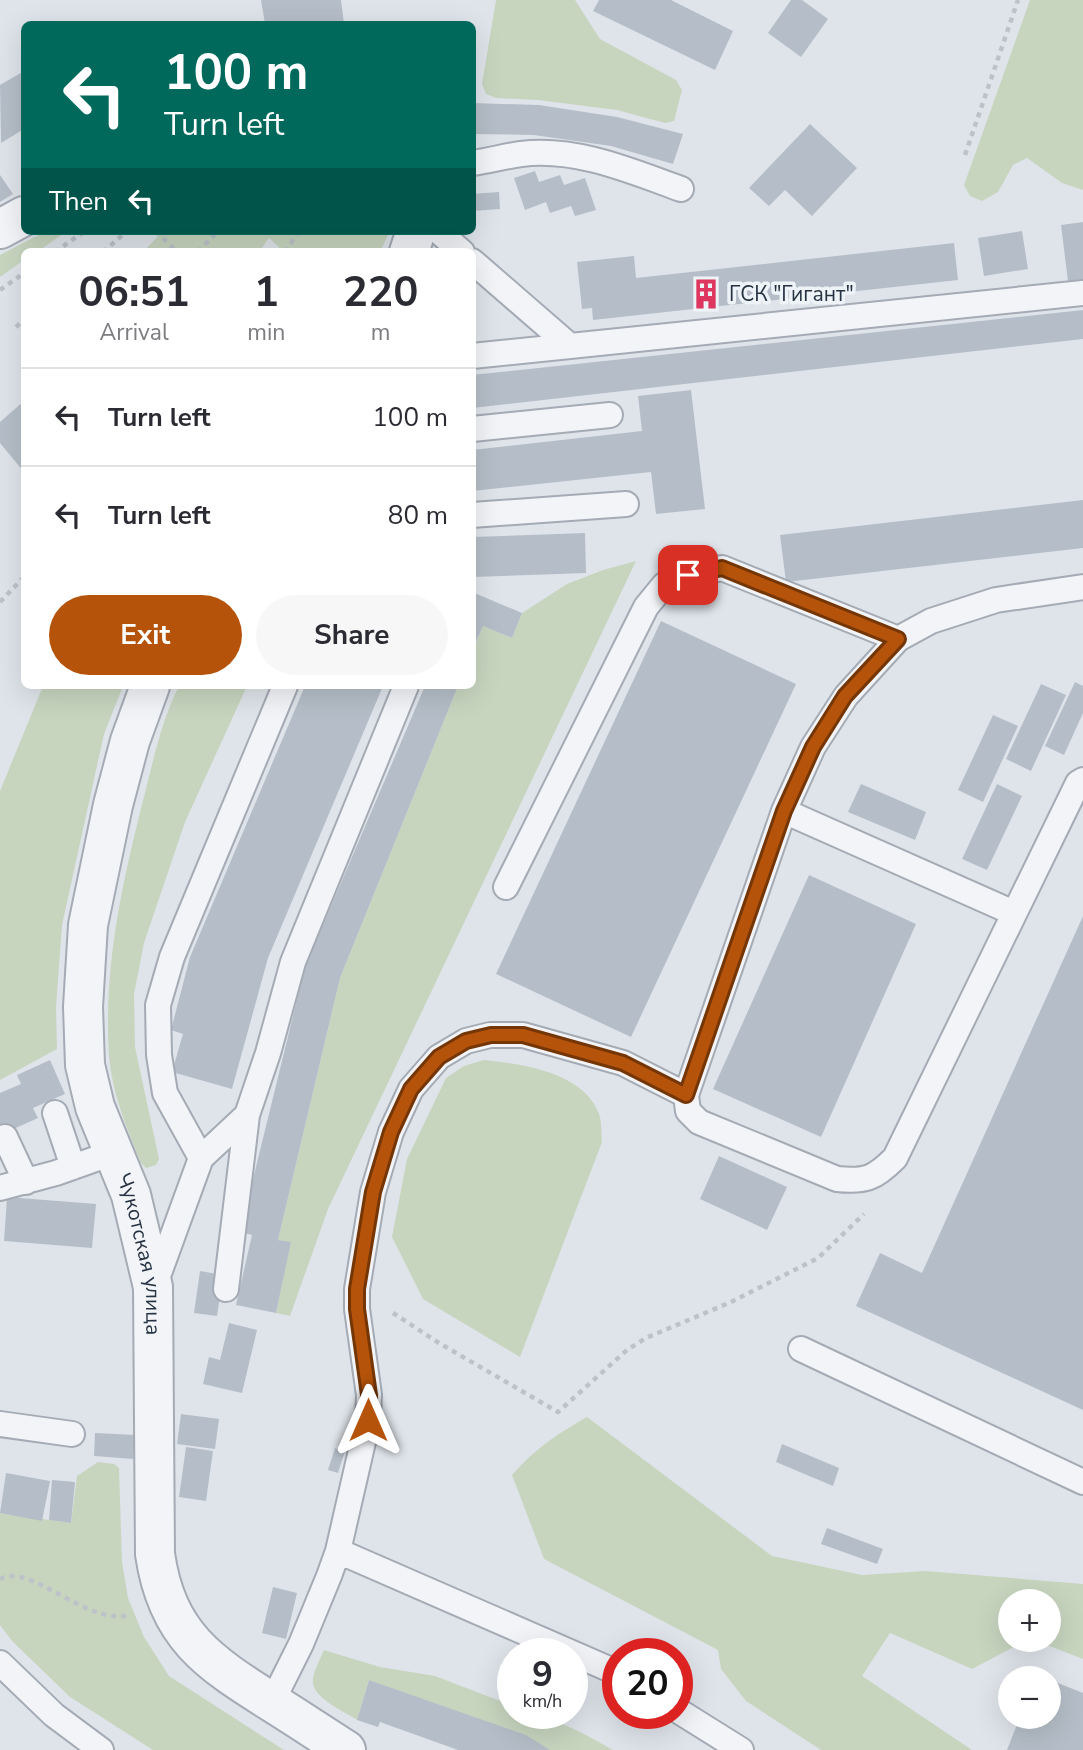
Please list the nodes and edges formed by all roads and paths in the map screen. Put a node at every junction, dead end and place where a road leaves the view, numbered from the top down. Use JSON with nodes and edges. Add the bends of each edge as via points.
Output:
{"nodes":[{"id":1,"x":1018,"y":0,"type":"edge"},
{"id":2,"x":965,"y":155,"type":"dead end"},
{"id":3,"x":476,"y":162,"type":"edge"},
{"id":4,"x":681,"y":189,"type":"dead end"},
{"id":5,"x":21,"y":218,"type":"edge"},
{"id":6,"x":0,"y":229,"type":"edge"},
{"id":7,"x":79,"y":235,"type":"edge"},
{"id":8,"x":122,"y":235,"type":"edge"},
{"id":9,"x":160,"y":235,"type":"edge"},
{"id":10,"x":214,"y":235,"type":"edge"},
{"id":11,"x":443,"y":235,"type":"edge"},
{"id":12,"x":61,"y":248,"type":"edge"},
{"id":13,"x":108,"y":248,"type":"edge"},
{"id":14,"x":173,"y":248,"type":"edge"},
{"id":15,"x":202,"y":248,"type":"edge"},
{"id":16,"x":457,"y":248,"type":"edge"},
{"id":17,"x":476,"y":264,"type":"edge"},
{"id":18,"x":21,"y":275,"type":"edge"},
{"id":19,"x":0,"y":290,"type":"edge"},
{"id":20,"x":1083,"y":293,"type":"edge"},
{"id":21,"x":21,"y":323,"type":"edge"},
{"id":22,"x":16,"y":327,"type":"dead end"},
{"id":23,"x":570,"y":346,"type":"junction"},
{"id":24,"x":476,"y":356,"type":"edge"},
{"id":25,"x":610,"y":415,"type":"dead end"},
{"id":26,"x":476,"y":429,"type":"edge"},
{"id":27,"x":626,"y":504,"type":"dead end"},
{"id":28,"x":476,"y":515,"type":"edge"},
{"id":29,"x":21,"y":580,"type":"edge"},
{"id":30,"x":1083,"y":587,"type":"edge"},
{"id":31,"x":0,"y":602,"type":"edge"},
{"id":32,"x":898,"y":639,"type":"junction"},
{"id":33,"x":149,"y":689,"type":"edge"},
{"id":34,"x":284,"y":689,"type":"edge"},
{"id":35,"x":405,"y":689,"type":"edge"},
{"id":36,"x":1083,"y":780,"type":"edge"},
{"id":37,"x":784,"y":811,"type":"junction"},
{"id":38,"x":506,"y":887,"type":"dead end"},
{"id":39,"x":1014,"y":914,"type":"junction"},
{"id":40,"x":686,"y":1095,"type":"junction"},
{"id":41,"x":55,"y":1113,"type":"dead end"},
{"id":42,"x":247,"y":1115,"type":"junction"},
{"id":43,"x":5,"y":1137,"type":"dead end"},
{"id":44,"x":115,"y":1152,"type":"junction"},
{"id":45,"x":201,"y":1158,"type":"junction"},
{"id":46,"x":73,"y":1167,"type":"junction"},
{"id":47,"x":879,"y":1173,"type":"junction"},
{"id":48,"x":26,"y":1182,"type":"junction"},
{"id":49,"x":0,"y":1188,"type":"edge"},
{"id":50,"x":153,"y":1287,"type":"junction"},
{"id":51,"x":226,"y":1289,"type":"dead end"},
{"id":52,"x":357,"y":1289,"type":"junction"},
{"id":53,"x":801,"y":1349,"type":"dead end"},
{"id":54,"x":0,"y":1424,"type":"edge"},
{"id":55,"x":72,"y":1434,"type":"dead end"},
{"id":56,"x":1083,"y":1482,"type":"edge"},
{"id":57,"x":338,"y":1551,"type":"junction"},
{"id":58,"x":0,"y":1579,"type":"edge"},
{"id":59,"x":167,"y":1603,"type":"junction"},
{"id":60,"x":0,"y":1663,"type":"edge"},
{"id":61,"x":602,"y":1667,"type":"edge"},
{"id":62,"x":272,"y":1702,"type":"junction"},
{"id":63,"x":693,"y":1720,"type":"edge"},
{"id":64,"x":98,"y":1749,"type":"edge"},
{"id":65,"x":346,"y":1750,"type":"edge"},
{"id":66,"x":741,"y":1750,"type":"edge"}],
"edges":[{"from":1,"to":2,"type":"path"},
{"from":3,"to":4,"type":"lane","via":[[522,154],[565,155]]},
{"from":5,"to":6,"type":"street"},
{"from":7,"to":12,"type":"path"},
{"from":8,"to":13,"type":"path"},
{"from":9,"to":14,"type":"path"},
{"from":10,"to":15,"type":"path"},
{"from":11,"to":16,"type":"lane"},
{"from":17,"to":23,"type":"lane"},
{"from":18,"to":19,"type":"path"},
{"from":20,"to":23,"type":"lane"},
{"from":21,"to":22,"type":"path"},
{"from":23,"to":24,"type":"lane"},
{"from":25,"to":26,"type":"lane"},
{"from":27,"to":28,"type":"lane"},
{"from":29,"to":31,"type":"path"},
{"from":30,"to":32,"type":"lane","via":[[996,600],[931,621]]},
{"from":32,"to":37,"type":"lane","via":[[845,696],[813,747]]},
{"from":32,"to":38,"type":"lane","via":[[722,568],[664,585],[646,607]]},
{"from":33,"to":44,"type":"street","name":"Чукотская улица","via":[[123,766],[88,925],[85,1065],[95,1107]]},
{"from":34,"to":45,"type":"lane","via":[[172,957],[159,1005],[165,1093]]},
{"from":35,"to":42,"type":"lane","via":[[293,962]]},
{"from":36,"to":39,"type":"lane"},
{"from":37,"to":39,"type":"lane"},
{"from":37,"to":40,"type":"lane"},
{"from":39,"to":47,"type":"lane","via":[[895,1158]]},
{"from":40,"to":47,"type":"lane","via":[[688,1111],[699,1122],[837,1179],[860,1181]]},
{"from":40,"to":52,"type":"lane","via":[[623,1063],[523,1035],[491,1035],[450,1050],[411,1089],[391,1132],[373,1192]]},
{"from":41,"to":46,"type":"lane"},
{"from":42,"to":45,"type":"lane"},
{"from":42,"to":51,"type":"lane"},
{"from":43,"to":48,"type":"lane"},
{"from":44,"to":46,"type":"lane"},
{"from":44,"to":50,"type":"street","name":"Чукотская улица","via":[[131,1195]]},
{"from":45,"to":50,"type":"lane"},
{"from":46,"to":48,"type":"lane"},
{"from":47,"to":52,"type":"path","via":[[869,1210],[818,1258],[732,1302],[646,1338],[558,1412]]},
{"from":48,"to":49,"type":"lane"},
{"from":50,"to":59,"type":"street","name":"Чукотская улица","via":[[155,1554]]},
{"from":52,"to":57,"type":"lane","via":[[368,1420]]},
{"from":53,"to":56,"type":"lane"},
{"from":54,"to":55,"type":"lane"},
{"from":57,"to":61,"type":"lane"},
{"from":57,"to":62,"type":"lane"},
{"from":58,"to":59,"type":"path","via":[[28,1580],[103,1616],[122,1616]]},
{"from":59,"to":62,"type":"street","name":"Чукотская улица","via":[[203,1655]]},
{"from":60,"to":64,"type":"lane"},
{"from":62,"to":65,"type":"street","name":"Чукотская улица"},
{"from":63,"to":66,"type":"lane"}]}
